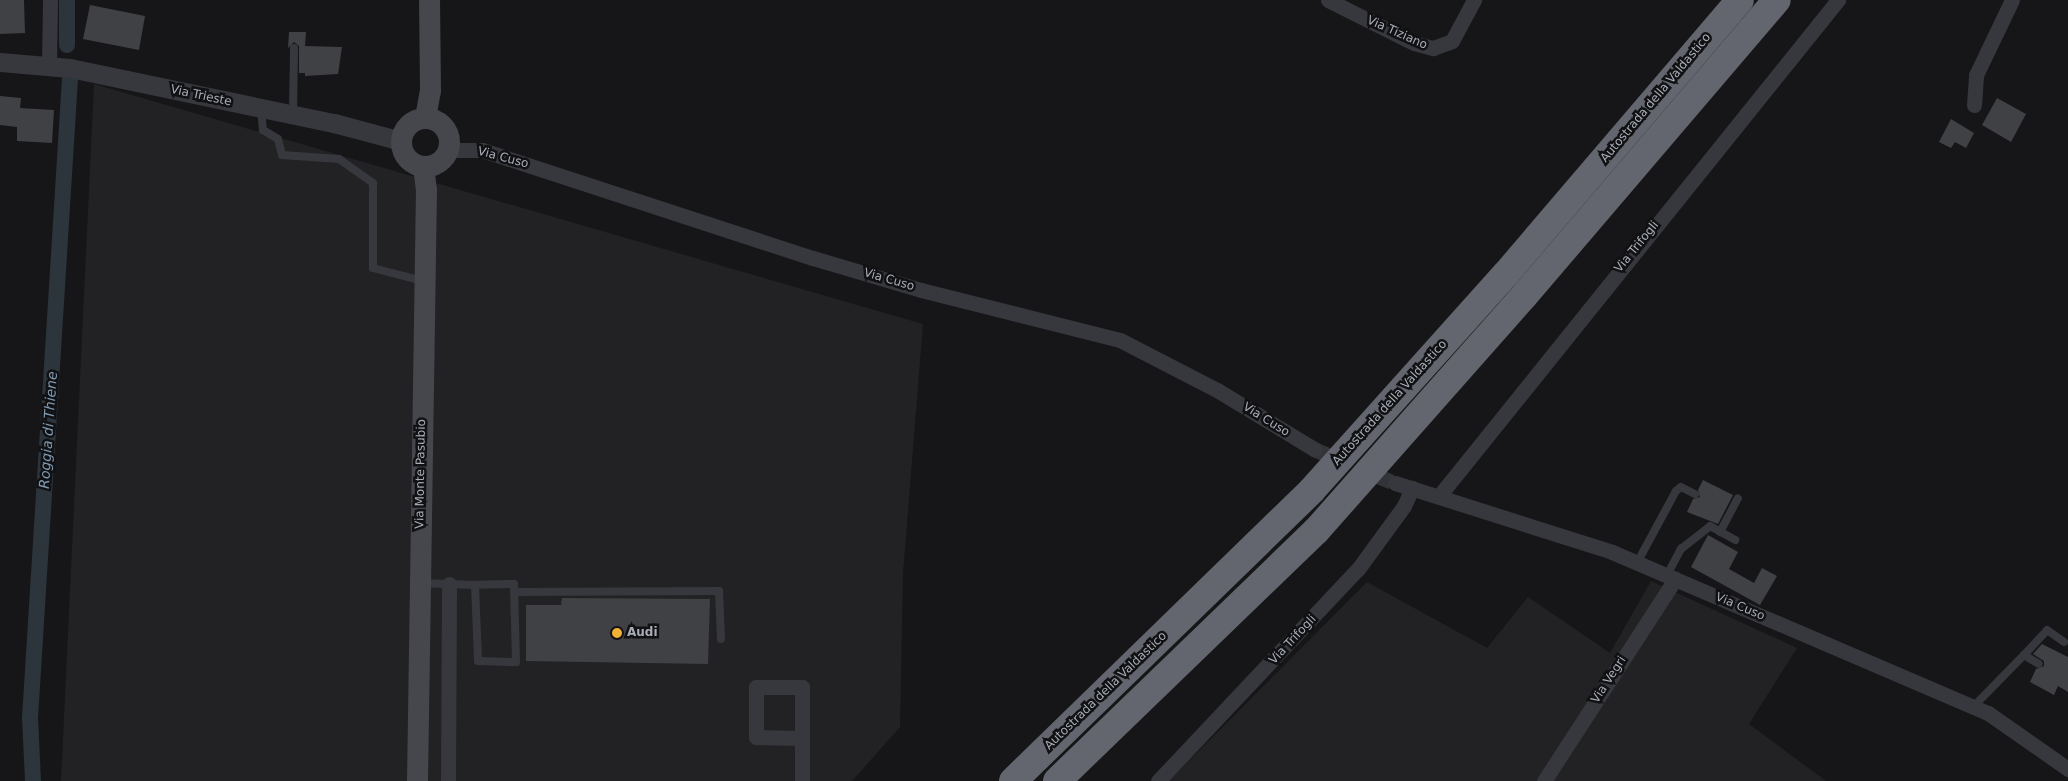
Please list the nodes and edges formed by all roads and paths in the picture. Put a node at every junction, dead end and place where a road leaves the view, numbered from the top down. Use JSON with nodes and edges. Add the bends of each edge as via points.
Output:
{"nodes":[{"id":1,"x":50,"y":0,"type":"edge"},
{"id":2,"x":429,"y":0,"type":"edge"},
{"id":3,"x":1328,"y":0,"type":"edge"},
{"id":4,"x":1474,"y":0,"type":"edge"},
{"id":5,"x":1740,"y":0,"type":"edge"},
{"id":6,"x":1776,"y":0,"type":"edge"},
{"id":7,"x":1838,"y":0,"type":"edge"},
{"id":8,"x":2012,"y":0,"type":"edge"},
{"id":9,"x":294,"y":48,"type":"dead end"},
{"id":10,"x":0,"y":62,"type":"edge"},
{"id":11,"x":49,"y":65,"type":"junction"},
{"id":12,"x":1974,"y":105,"type":"dead end"},
{"id":13,"x":261,"y":108,"type":"junction"},
{"id":14,"x":292,"y":115,"type":"junction"},
{"id":15,"x":425,"y":118,"type":"junction"},
{"id":16,"x":401,"y":141,"type":"junction"},
{"id":17,"x":448,"y":150,"type":"junction"},
{"id":18,"x":423,"y":167,"type":"junction"},
{"id":19,"x":423,"y":281,"type":"junction"},
{"id":20,"x":1314,"y":449,"type":"tunnel mouth"},
{"id":21,"x":1395,"y":482,"type":"tunnel mouth"},
{"id":22,"x":1412,"y":488,"type":"junction"},
{"id":23,"x":1695,"y":494,"type":"dead end"},
{"id":24,"x":1438,"y":496,"type":"junction"},
{"id":25,"x":1738,"y":498,"type":"dead end"},
{"id":26,"x":1720,"y":532,"type":"junction"},
{"id":27,"x":1735,"y":540,"type":"dead end"},
{"id":28,"x":1637,"y":563,"type":"junction"},
{"id":29,"x":1671,"y":577,"type":"junction"},
{"id":30,"x":419,"y":583,"type":"junction"},
{"id":31,"x":448,"y":584,"type":"junction"},
{"id":32,"x":475,"y":585,"type":"junction"},
{"id":33,"x":514,"y":592,"type":"junction"},
{"id":34,"x":721,"y":639,"type":"dead end"},
{"id":35,"x":2064,"y":642,"type":"dead end"},
{"id":36,"x":2024,"y":655,"type":"junction"},
{"id":37,"x":2039,"y":664,"type":"dead end"},
{"id":38,"x":1973,"y":707,"type":"junction"},
{"id":39,"x":802,"y":738,"type":"junction"},
{"id":40,"x":2068,"y":769,"type":"edge"},
{"id":41,"x":417,"y":781,"type":"edge"},
{"id":42,"x":448,"y":781,"type":"edge"},
{"id":43,"x":802,"y":781,"type":"edge"},
{"id":44,"x":1013,"y":781,"type":"edge"},
{"id":45,"x":1057,"y":781,"type":"edge"},
{"id":46,"x":1158,"y":781,"type":"edge"},
{"id":47,"x":1544,"y":781,"type":"edge"}],
"edges":[{"from":1,"to":11,"type":"street"},
{"from":2,"to":15,"type":"main road","via":[[430,91]]},
{"from":3,"to":4,"type":"street","name":"Via Tiziano","via":[[1414,43],[1432,48],[1452,41]]},
{"from":5,"to":44,"type":"highway","name":"Autostrada della Valdastico","via":[[1506,274],[1312,490]]},
{"from":6,"to":45,"type":"highway","via":[[1524,296],[1316,531]]},
{"from":7,"to":24,"type":"street","name":"Via Trifogli"},
{"from":8,"to":12,"type":"street","via":[[1976,75]]},
{"from":9,"to":14,"type":"lane"},
{"from":10,"to":11,"type":"street","name":"Via Trieste"},
{"from":11,"to":13,"type":"street","name":"Via Trieste"},
{"from":13,"to":14,"type":"street","name":"Via Trieste"},
{"from":13,"to":19,"type":"lane","via":[[263,130],[278,139],[282,155],[339,159],[373,183],[373,268]]},
{"from":14,"to":16,"type":"street","name":"Via Trieste"},
{"from":15,"to":16,"type":"main road","via":[[406,127]]},
{"from":15,"to":17,"type":"main road","via":[[445,128]]},
{"from":16,"to":18,"type":"main road","via":[[404,155]]},
{"from":17,"to":18,"type":"main road","via":[[439,163]]},
{"from":17,"to":20,"type":"street","name":"Via Cuso","via":[[482,150],[813,258],[921,290],[1120,340],[1217,390]]},
{"from":18,"to":19,"type":"main road","name":"Via Monte Pasubio","via":[[426,190]]},
{"from":19,"to":30,"type":"main road","name":"Via Monte Pasubio"},
{"from":21,"to":22,"type":"street","name":"Via Cuso"},
{"from":22,"to":24,"type":"street","name":"Via Cuso"},
{"from":22,"to":46,"type":"street","name":"Via Trifogli","via":[[1404,506],[1358,570]]},
{"from":23,"to":28,"type":"lane","via":[[1681,488],[1676,491]]},
{"from":24,"to":28,"type":"street","name":"Via Cuso","via":[[1539,527]]},
{"from":25,"to":26,"type":"lane"},
{"from":26,"to":27,"type":"lane"},
{"from":26,"to":29,"type":"lane","via":[[1710,526],[1681,549]]},
{"from":28,"to":29,"type":"street","name":"Via Cuso"},
{"from":29,"to":38,"type":"street","name":"Via Cuso"},
{"from":29,"to":47,"type":"street","name":"Via Vegri"},
{"from":30,"to":31,"type":"lane"},
{"from":30,"to":41,"type":"main road","name":"Via Monte Pasubio"},
{"from":31,"to":32,"type":"lane"},
{"from":31,"to":42,"type":"street"},
{"from":32,"to":33,"type":"lane","via":[[514,584]]},
{"from":32,"to":33,"type":"lane","via":[[478,661],[516,662]]},
{"from":33,"to":34,"type":"lane","via":[[720,591]]},
{"from":35,"to":36,"type":"lane","via":[[2047,630]]},
{"from":36,"to":37,"type":"lane"},
{"from":36,"to":38,"type":"lane"},
{"from":38,"to":40,"type":"street","name":"Via Cuso","via":[[2016,732]]},
{"from":39,"to":39,"type":"street","via":[[802,687],[756,687],[756,737]]},
{"from":39,"to":43,"type":"street"}]}
